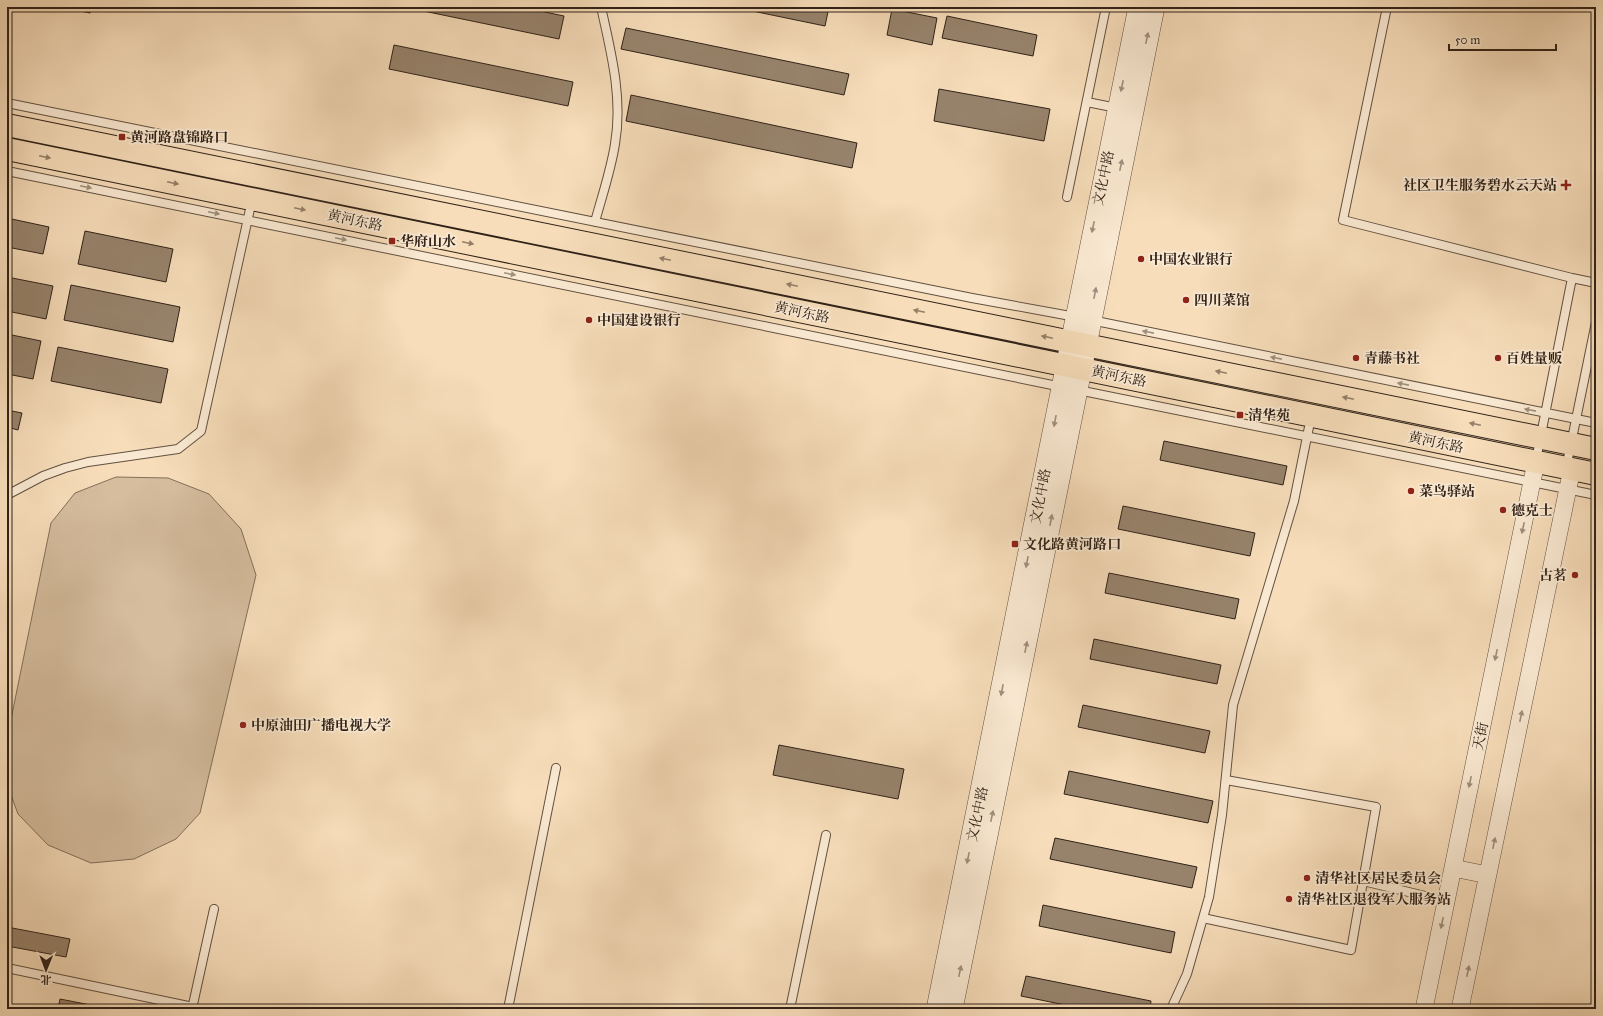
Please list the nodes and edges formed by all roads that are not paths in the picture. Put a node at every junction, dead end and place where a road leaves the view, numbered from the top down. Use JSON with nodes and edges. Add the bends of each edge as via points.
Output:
{"nodes":[{"id":1,"x":601,"y":7,"type":"edge"},
{"id":2,"x":1106,"y":7,"type":"edge"},
{"id":3,"x":1139,"y":7,"type":"edge"},
{"id":4,"x":1154,"y":7,"type":"edge"},
{"id":5,"x":1387,"y":7,"type":"edge"},
{"id":6,"x":1086,"y":102,"type":"junction"},
{"id":7,"x":7,"y":103,"type":"edge"},
{"id":8,"x":1118,"y":108,"type":"junction"},
{"id":9,"x":7,"y":125,"type":"edge"},
{"id":10,"x":7,"y":149,"type":"edge"},
{"id":11,"x":7,"y":171,"type":"edge"},
{"id":12,"x":1067,"y":197,"type":"dead end"},
{"id":13,"x":252,"y":199,"type":"junction"},
{"id":14,"x":247,"y":220,"type":"junction"},
{"id":15,"x":595,"y":222,"type":"junction"},
{"id":16,"x":1572,"y":278,"type":"junction"},
{"id":17,"x":1596,"y":283,"type":"edge"},
{"id":18,"x":1082,"y":319,"type":"junction"},
{"id":19,"x":1596,"y":322,"type":"edge"},
{"id":20,"x":1078,"y":343,"type":"junction"},
{"id":21,"x":1073,"y":367,"type":"junction"},
{"id":22,"x":1069,"y":389,"type":"junction"},
{"id":23,"x":1546,"y":413,"type":"junction"},
{"id":24,"x":1576,"y":419,"type":"junction"},
{"id":25,"x":1596,"y":423,"type":"edge"},
{"id":26,"x":1309,"y":426,"type":"junction"},
{"id":27,"x":1541,"y":438,"type":"junction"},
{"id":28,"x":1571,"y":444,"type":"junction"},
{"id":29,"x":1596,"y":449,"type":"edge"},
{"id":30,"x":1534,"y":472,"type":"junction"},
{"id":31,"x":1596,"y":474,"type":"edge"},
{"id":32,"x":1568,"y":475,"type":"junction"},
{"id":33,"x":7,"y":495,"type":"edge"},
{"id":34,"x":1596,"y":495,"type":"edge"},
{"id":35,"x":7,"y":500,"type":"edge"},
{"id":36,"x":556,"y":768,"type":"dead end"},
{"id":37,"x":1226,"y":780,"type":"junction"},
{"id":38,"x":826,"y":835,"type":"dead end"},
{"id":39,"x":1453,"y":868,"type":"junction"},
{"id":40,"x":1488,"y":875,"type":"junction"},
{"id":41,"x":1363,"y":882,"type":"junction"},
{"id":42,"x":1446,"y":902,"type":"junction"},
{"id":43,"x":214,"y":909,"type":"dead end"},
{"id":44,"x":1203,"y":918,"type":"junction"},
{"id":45,"x":7,"y":968,"type":"edge"},
{"id":46,"x":193,"y":1008,"type":"edge"},
{"id":47,"x":508,"y":1009,"type":"edge"},
{"id":48,"x":790,"y":1009,"type":"edge"},
{"id":49,"x":937,"y":1009,"type":"edge"},
{"id":50,"x":952,"y":1009,"type":"edge"},
{"id":51,"x":1171,"y":1009,"type":"edge"},
{"id":52,"x":1424,"y":1009,"type":"edge"},
{"id":53,"x":1460,"y":1009,"type":"edge"}],
"edges":[{"from":1,"to":15,"type":"lane","via":[[617,87],[616,123],[615,144]]},
{"from":2,"to":6,"type":"lane"},
{"from":3,"to":8,"type":"street","name":"文化中路","one_way":true},
{"from":18,"to":4,"type":"street","name":"文化中路","one_way":true},
{"from":5,"to":16,"type":"lane","via":[[1343,220]]},
{"from":6,"to":8,"type":"lane"},
{"from":6,"to":12,"type":"lane"},
{"from":7,"to":15,"type":"lane"},
{"from":8,"to":18,"type":"street","name":"文化中路","one_way":true},
{"from":20,"to":9,"type":"main road","name":"黄河东路","one_way":true},
{"from":10,"to":13,"type":"main road","name":"黄河东路","one_way":true},
{"from":11,"to":14,"type":"lane","one_way":true},
{"from":13,"to":14,"type":"lane"},
{"from":13,"to":21,"type":"main road","name":"黄河东路","one_way":true},
{"from":14,"to":22,"type":"lane","one_way":true},
{"from":14,"to":33,"type":"lane","via":[[201,431],[178,449],[88,462],[65,468],[43,476]]},
{"from":15,"to":18,"type":"lane"},
{"from":16,"to":17,"type":"lane"},
{"from":16,"to":23,"type":"lane"},
{"from":18,"to":20,"type":"street","name":"文化中路"},
{"from":23,"to":18,"type":"lane","one_way":true},
{"from":19,"to":24,"type":"lane"},
{"from":20,"to":21,"type":"street","name":"文化中路"},
{"from":27,"to":20,"type":"main road","name":"黄河东路","one_way":true},
{"from":21,"to":22,"type":"street","name":"文化中路"},
{"from":21,"to":26,"type":"main road","name":"黄河东路"},
{"from":22,"to":26,"type":"lane"},
{"from":22,"to":49,"type":"street","name":"文化中路","one_way":true},
{"from":50,"to":22,"type":"street","name":"文化中路","one_way":true,"via":[[1002,767]]},
{"from":23,"to":24,"type":"lane"},
{"from":23,"to":27,"type":"lane"},
{"from":24,"to":25,"type":"lane"},
{"from":24,"to":28,"type":"lane"},
{"from":26,"to":30,"type":"main road","name":"黄河东路"},
{"from":26,"to":37,"type":"lane","via":[[1294,501],[1233,706]]},
{"from":27,"to":28,"type":"main road","name":"黄河东路"},
{"from":27,"to":30,"type":"lane"},
{"from":28,"to":29,"type":"main road","name":"黄河东路"},
{"from":28,"to":32,"type":"lane"},
{"from":30,"to":32,"type":"main road","name":"黄河东路"},
{"from":30,"to":39,"type":"street","name":"天街","one_way":true},
{"from":31,"to":32,"type":"main road","name":"黄河东路"},
{"from":32,"to":34,"type":"lane"},
{"from":40,"to":32,"type":"street","one_way":true},
{"from":33,"to":35,"type":"lane"},
{"from":36,"to":47,"type":"lane"},
{"from":37,"to":41,"type":"lane","via":[[1376,807]]},
{"from":37,"to":44,"type":"lane","via":[[1209,897]]},
{"from":38,"to":48,"type":"lane"},
{"from":39,"to":40,"type":"street"},
{"from":39,"to":42,"type":"street","name":"天街"},
{"from":53,"to":40,"type":"street","one_way":true},
{"from":41,"to":42,"type":"lane"},
{"from":41,"to":44,"type":"lane","via":[[1351,950]]},
{"from":42,"to":52,"type":"street","name":"天街","one_way":true},
{"from":43,"to":46,"type":"lane"},
{"from":44,"to":51,"type":"lane","via":[[1187,974]]},
{"from":45,"to":46,"type":"lane"}]}
